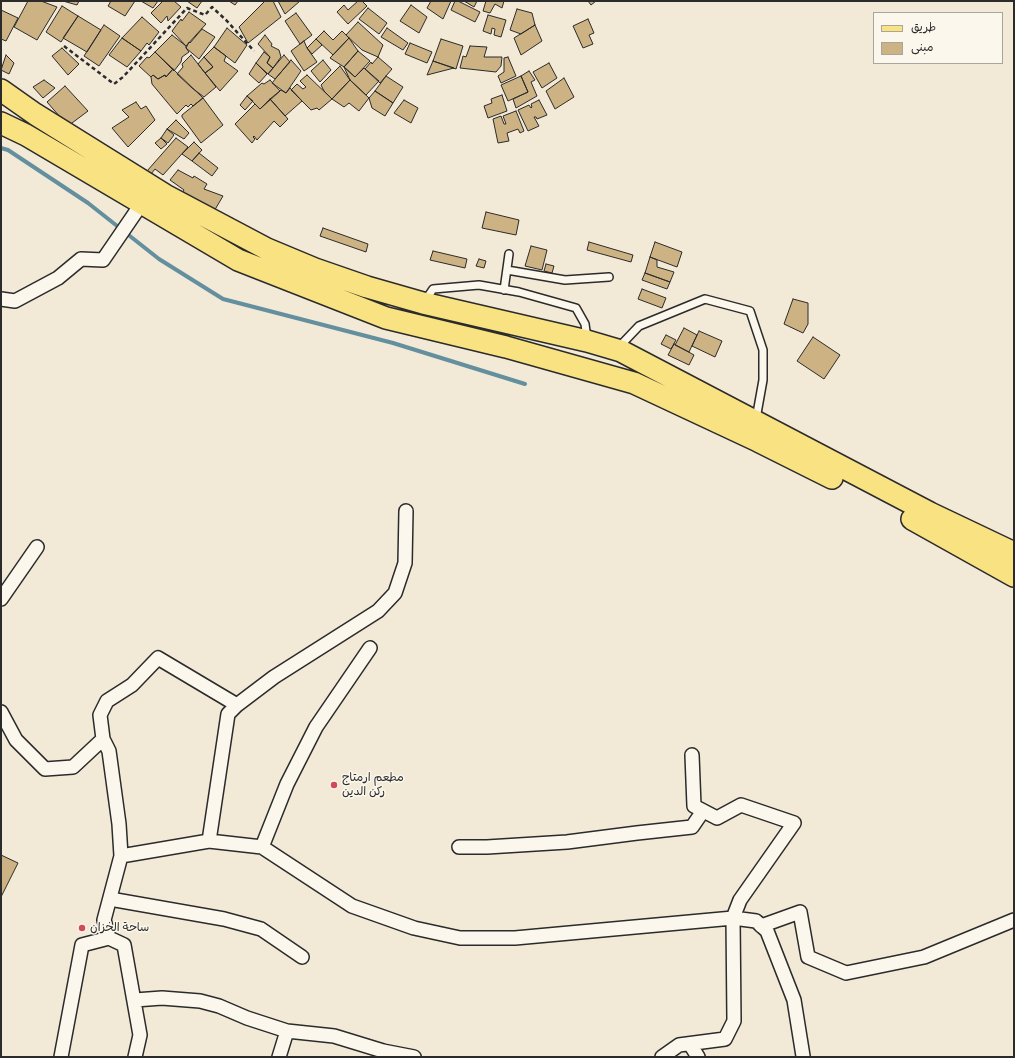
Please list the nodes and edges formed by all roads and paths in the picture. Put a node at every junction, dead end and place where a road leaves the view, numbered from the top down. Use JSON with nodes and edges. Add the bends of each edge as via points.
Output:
{"nodes":[{"id":1,"x":64,"y":46,"type":"dead end"},
{"id":2,"x":254,"y":51,"type":"dead end"},
{"id":3,"x":1,"y":90,"type":"edge"},
{"id":4,"x":1,"y":123,"type":"edge"},
{"id":5,"x":142,"y":203,"type":"junction"},
{"id":6,"x":509,"y":254,"type":"dead end"},
{"id":7,"x":507,"y":270,"type":"junction"},
{"id":8,"x":609,"y":277,"type":"dead end"},
{"id":9,"x":504,"y":290,"type":"junction"},
{"id":10,"x":1,"y":299,"type":"edge"},
{"id":11,"x":424,"y":303,"type":"junction"},
{"id":12,"x":587,"y":341,"type":"junction"},
{"id":13,"x":617,"y":350,"type":"junction"},
{"id":14,"x":755,"y":422,"type":"junction"},
{"id":15,"x":406,"y":511,"type":"dead end"},
{"id":16,"x":37,"y":547,"type":"dead end"},
{"id":17,"x":1014,"y":553,"type":"edge"},
{"id":18,"x":1014,"y":576,"type":"edge"},
{"id":19,"x":1,"y":598,"type":"edge"},
{"id":20,"x":370,"y":648,"type":"dead end"},
{"id":21,"x":237,"y":705,"type":"junction"},
{"id":22,"x":1,"y":712,"type":"edge"},
{"id":23,"x":103,"y":739,"type":"junction"},
{"id":24,"x":692,"y":755,"type":"dead end"},
{"id":25,"x":703,"y":810,"type":"junction"},
{"id":26,"x":209,"y":841,"type":"junction"},
{"id":27,"x":262,"y":847,"type":"junction"},
{"id":28,"x":459,"y":847,"type":"dead end"},
{"id":29,"x":121,"y":856,"type":"junction"},
{"id":30,"x":110,"y":899,"type":"junction"},
{"id":31,"x":734,"y":918,"type":"junction"},
{"id":32,"x":1014,"y":920,"type":"edge"},
{"id":33,"x":761,"y":926,"type":"junction"},
{"id":34,"x":109,"y":938,"type":"junction"},
{"id":35,"x":302,"y":957,"type":"dead end"},
{"id":36,"x":135,"y":1000,"type":"junction"},
{"id":37,"x":287,"y":1030,"type":"junction"},
{"id":38,"x":690,"y":1044,"type":"junction"},
{"id":39,"x":803,"y":1056,"type":"dead end"},
{"id":40,"x":61,"y":1057,"type":"edge"},
{"id":41,"x":135,"y":1057,"type":"edge"},
{"id":42,"x":279,"y":1057,"type":"edge"},
{"id":43,"x":414,"y":1057,"type":"edge"},
{"id":44,"x":662,"y":1057,"type":"edge"},
{"id":45,"x":698,"y":1057,"type":"edge"}],
"edges":[{"from":1,"to":2,"type":"path","via":[[114,84],[187,8],[205,15],[212,7]]},
{"from":3,"to":11,"type":"main road","via":[[34,114],[165,195],[267,249],[367,287]]},
{"from":4,"to":5,"type":"main road"},
{"from":5,"to":10,"type":"street","via":[[103,260],[81,259],[58,278],[15,300]]},
{"from":5,"to":18,"type":"main road","via":[[238,260],[386,318],[506,347],[634,383],[758,440],[915,521]]},
{"from":6,"to":7,"type":"lane"},
{"from":7,"to":8,"type":"lane","via":[[565,280]]},
{"from":7,"to":9,"type":"lane"},
{"from":9,"to":11,"type":"lane","via":[[479,286],[433,289]]},
{"from":9,"to":12,"type":"lane","via":[[576,308],[585,324]]},
{"from":11,"to":12,"type":"main road"},
{"from":12,"to":13,"type":"main road"},
{"from":13,"to":14,"type":"main road"},
{"from":13,"to":14,"type":"lane","via":[[639,326],[705,299],[750,311],[763,350],[763,380]]},
{"from":14,"to":17,"type":"main road","via":[[930,513]]},
{"from":15,"to":21,"type":"street","via":[[405,563],[396,593],[378,611],[287,669]]},
{"from":16,"to":19,"type":"street"},
{"from":20,"to":27,"type":"street","via":[[316,727],[286,784]]},
{"from":21,"to":23,"type":"street","via":[[158,658],[132,685],[107,701],[100,716]]},
{"from":21,"to":26,"type":"street","via":[[228,714]]},
{"from":22,"to":23,"type":"street","via":[[16,740],[45,769],[72,767]]},
{"from":23,"to":29,"type":"street","via":[[109,752]]},
{"from":24,"to":25,"type":"street","via":[[694,806]]},
{"from":25,"to":28,"type":"street","via":[[692,828],[567,842]]},
{"from":25,"to":31,"type":"street","via":[[717,818],[741,805],[794,824],[740,900]]},
{"from":26,"to":27,"type":"street"},
{"from":26,"to":29,"type":"street"},
{"from":27,"to":31,"type":"street","via":[[352,906],[414,928],[460,938],[514,938]]},
{"from":29,"to":30,"type":"street"},
{"from":30,"to":34,"type":"street","via":[[104,920]]},
{"from":30,"to":35,"type":"street","via":[[224,919],[261,929]]},
{"from":31,"to":33,"type":"street","via":[[756,921]]},
{"from":31,"to":38,"type":"street","via":[[734,1021],[725,1039]]},
{"from":32,"to":33,"type":"street","via":[[924,957],[846,973],[808,957],[800,912]]},
{"from":33,"to":39,"type":"street","via":[[767,931],[794,1000]]},
{"from":34,"to":36,"type":"street","via":[[124,945]]},
{"from":34,"to":40,"type":"street","via":[[82,945]]},
{"from":36,"to":37,"type":"street","via":[[162,998],[200,1001]]},
{"from":36,"to":41,"type":"street","via":[[140,1035]]},
{"from":37,"to":42,"type":"street"},
{"from":37,"to":43,"type":"street","via":[[334,1036],[383,1051]]},
{"from":38,"to":44,"type":"street","via":[[679,1046]]},
{"from":38,"to":45,"type":"street"}]}
